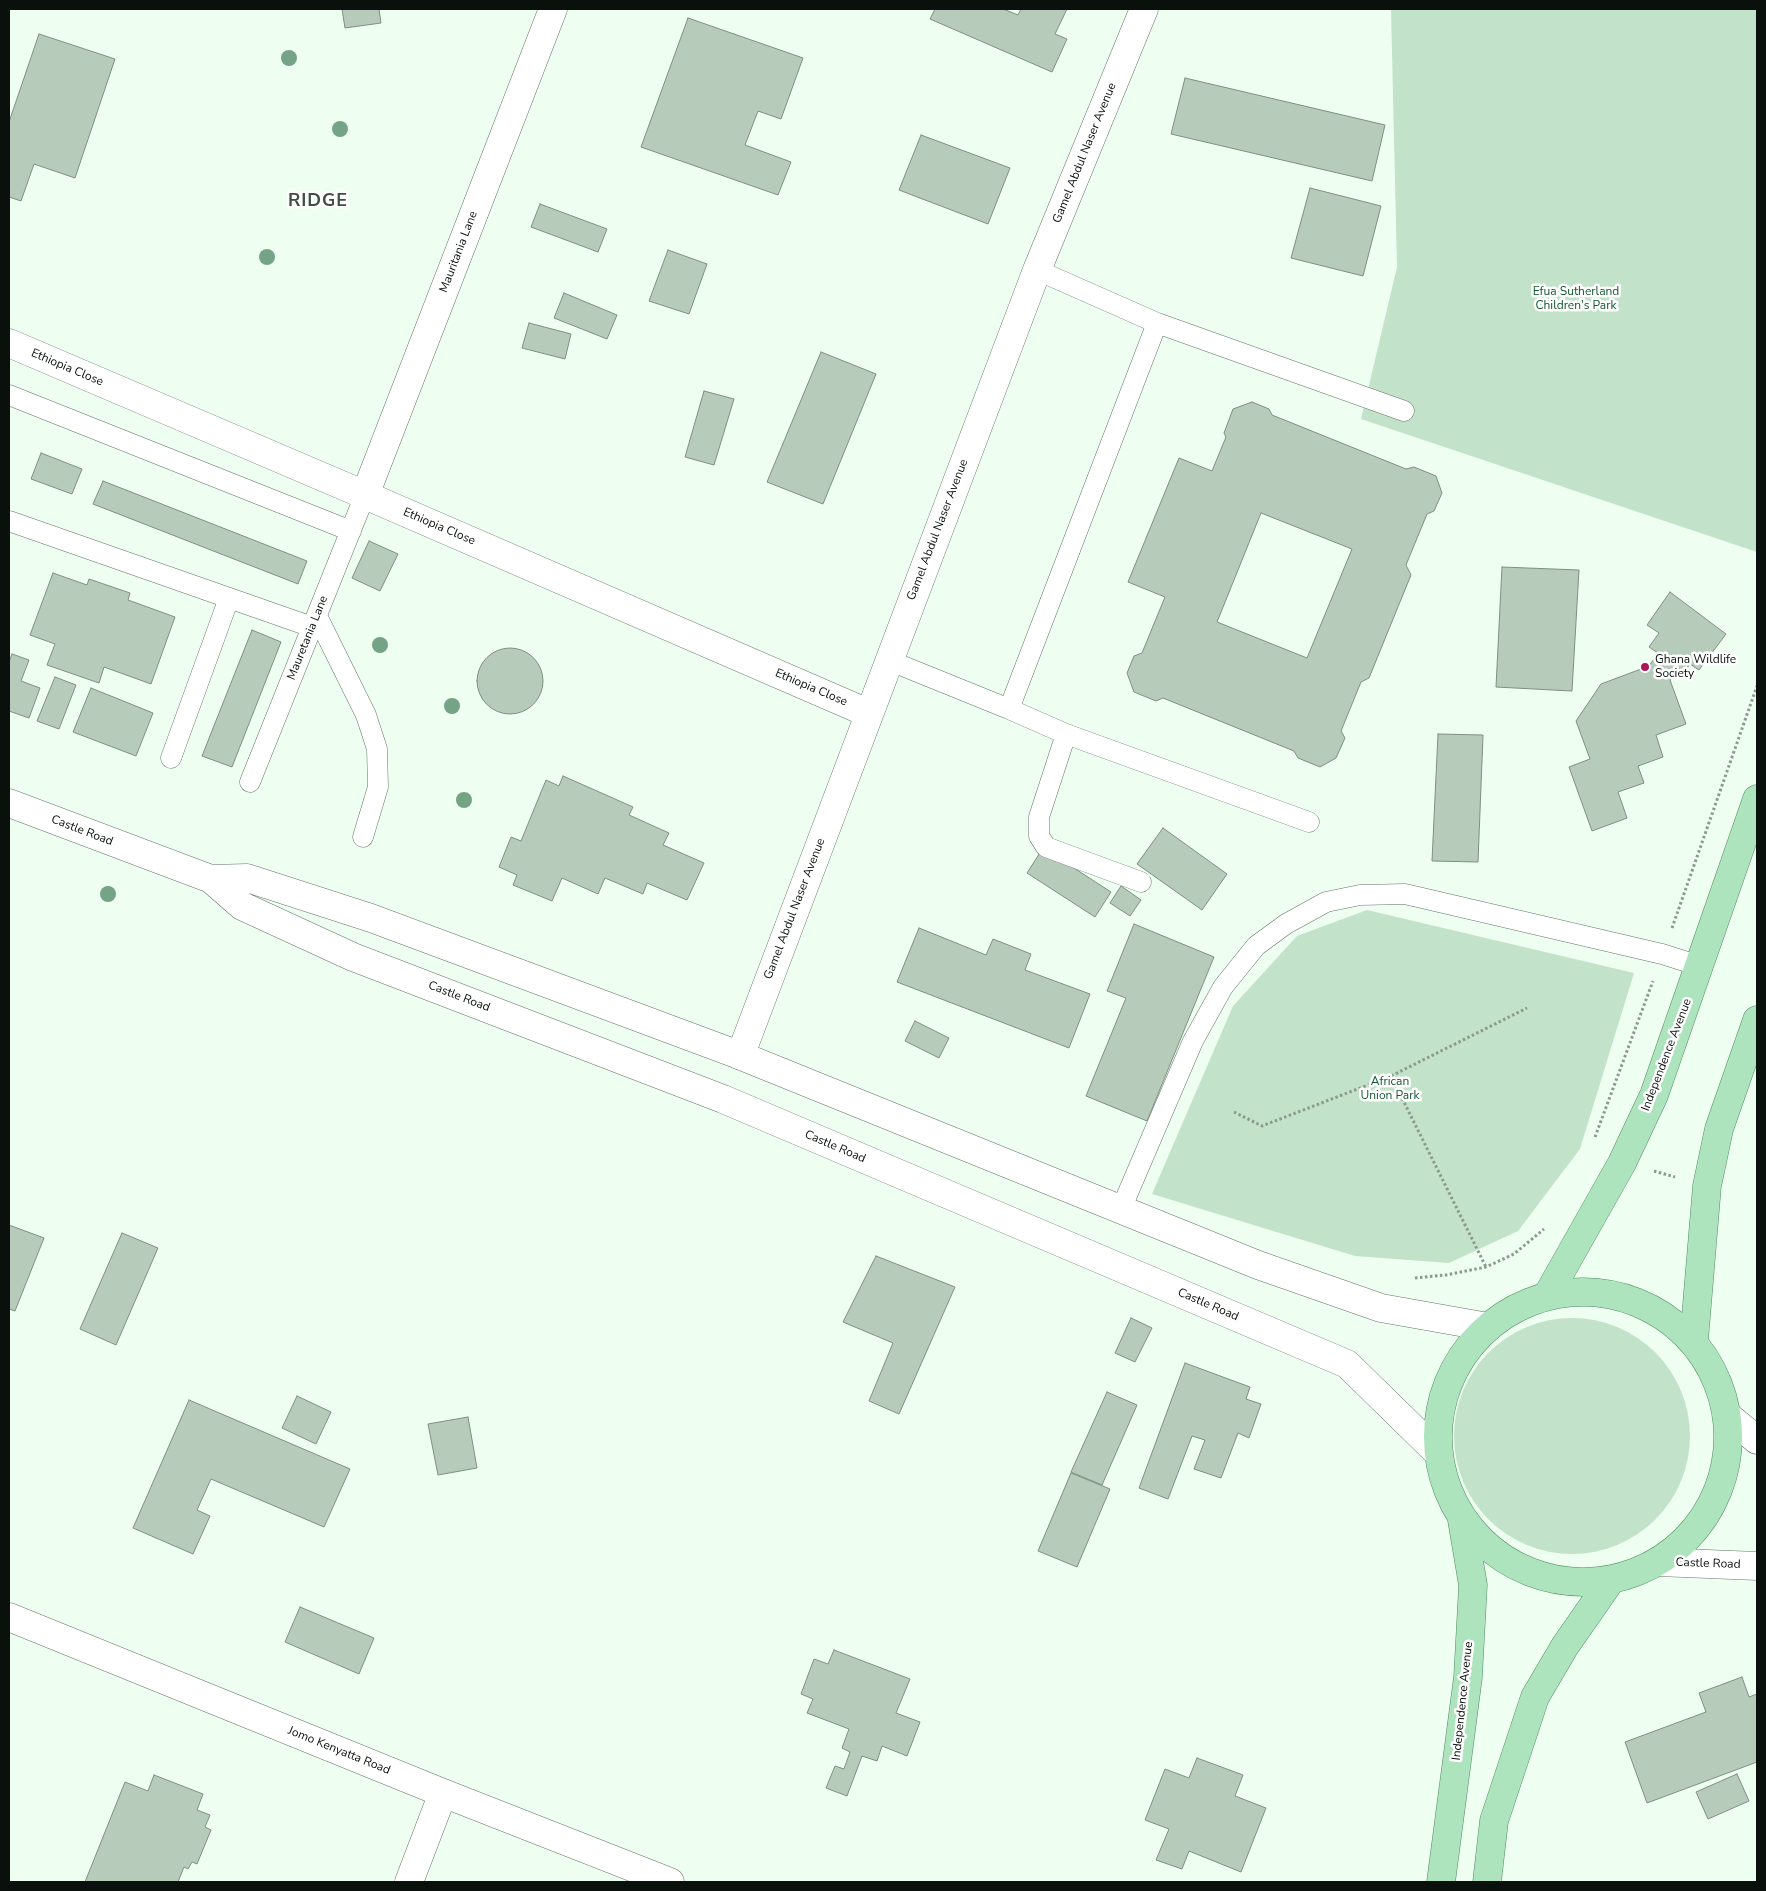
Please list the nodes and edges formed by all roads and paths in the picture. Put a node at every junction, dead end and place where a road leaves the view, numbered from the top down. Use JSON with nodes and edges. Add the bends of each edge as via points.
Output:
{"nodes":[{"id":1,"x":553,"y":9,"type":"edge"},
{"id":2,"x":1144,"y":9,"type":"edge"},
{"id":3,"x":1037,"y":270,"type":"junction"},
{"id":4,"x":1157,"y":323,"type":"junction"},
{"id":5,"x":9,"y":343,"type":"edge"},
{"id":6,"x":9,"y":395,"type":"edge"},
{"id":7,"x":1404,"y":411,"type":"dead end"},
{"id":8,"x":365,"y":495,"type":"junction"},
{"id":9,"x":9,"y":521,"type":"edge"},
{"id":10,"x":351,"y":531,"type":"junction"},
{"id":11,"x":230,"y":598,"type":"junction"},
{"id":12,"x":314,"y":622,"type":"junction"},
{"id":13,"x":888,"y":660,"type":"junction"},
{"id":14,"x":1757,"y":686,"type":"edge"},
{"id":15,"x":1009,"y":709,"type":"junction"},
{"id":16,"x":868,"y":713,"type":"junction"},
{"id":17,"x":1066,"y":734,"type":"junction"},
{"id":18,"x":171,"y":758,"type":"dead end"},
{"id":19,"x":250,"y":782,"type":"dead end"},
{"id":20,"x":1757,"y":799,"type":"edge"},
{"id":21,"x":9,"y":803,"type":"edge"},
{"id":22,"x":1309,"y":822,"type":"dead end"},
{"id":23,"x":363,"y":837,"type":"dead end"},
{"id":24,"x":211,"y":879,"type":"junction"},
{"id":25,"x":1141,"y":882,"type":"dead end"},
{"id":26,"x":1662,"y":954,"type":"junction"},
{"id":27,"x":1700,"y":966,"type":"junction"},
{"id":28,"x":1527,"y":1008,"type":"dead end"},
{"id":29,"x":1757,"y":1020,"type":"edge"},
{"id":30,"x":739,"y":1055,"type":"junction"},
{"id":31,"x":1390,"y":1076,"type":"junction"},
{"id":32,"x":1234,"y":1112,"type":"dead end"},
{"id":33,"x":1594,"y":1139,"type":"dead end"},
{"id":34,"x":1121,"y":1209,"type":"junction"},
{"id":35,"x":1548,"y":1223,"type":"dead end"},
{"id":36,"x":1486,"y":1267,"type":"junction"},
{"id":37,"x":1406,"y":1279,"type":"dead end"},
{"id":38,"x":1546,"y":1296,"type":"junction"},
{"id":39,"x":1488,"y":1327,"type":"junction"},
{"id":40,"x":1694,"y":1340,"type":"junction"},
{"id":41,"x":1729,"y":1417,"type":"junction"},
{"id":42,"x":1757,"y":1440,"type":"edge"},
{"id":43,"x":1438,"y":1452,"type":"junction"},
{"id":44,"x":1462,"y":1520,"type":"junction"},
{"id":45,"x":1658,"y":1562,"type":"junction"},
{"id":46,"x":1757,"y":1566,"type":"edge"},
{"id":47,"x":1611,"y":1580,"type":"junction"},
{"id":48,"x":9,"y":1617,"type":"edge"},
{"id":49,"x":442,"y":1793,"type":"junction"},
{"id":50,"x":409,"y":1882,"type":"edge"},
{"id":51,"x":670,"y":1882,"type":"edge"},
{"id":52,"x":1441,"y":1882,"type":"edge"},
{"id":53,"x":1487,"y":1882,"type":"edge"}],
"edges":[{"from":1,"to":8,"type":"street","name":"Mauritania Lane"},
{"from":2,"to":3,"type":"street","name":"Gamel Abdul Naser Avenue"},
{"from":3,"to":4,"type":"lane"},
{"from":3,"to":13,"type":"street","name":"Gamel Abdul Naser Avenue"},
{"from":4,"to":7,"type":"lane"},
{"from":4,"to":15,"type":"lane"},
{"from":5,"to":8,"type":"street","name":"Ethiopia Close"},
{"from":6,"to":10,"type":"lane"},
{"from":8,"to":10,"type":"lane","name":"Mauretania Lane"},
{"from":8,"to":16,"type":"street","name":"Ethiopia Close"},
{"from":9,"to":11,"type":"lane"},
{"from":10,"to":12,"type":"lane","name":"Mauretania Lane"},
{"from":11,"to":12,"type":"lane"},
{"from":11,"to":18,"type":"lane"},
{"from":12,"to":19,"type":"lane","name":"Mauretania Lane"},
{"from":12,"to":23,"type":"lane","via":[[366,714],[377,750],[378,787]]},
{"from":13,"to":15,"type":"lane"},
{"from":13,"to":16,"type":"street","name":"Gamel Abdul Naser Avenue"},
{"from":14,"to":26,"type":"path"},
{"from":15,"to":17,"type":"lane"},
{"from":16,"to":30,"type":"street","name":"Gamel Abdul Naser Avenue"},
{"from":17,"to":22,"type":"lane"},
{"from":17,"to":25,"type":"lane","via":[[1039,817],[1039,836],[1046,847]]},
{"from":20,"to":27,"type":"main road","name":"Independence Avenue"},
{"from":21,"to":24,"type":"street","name":"Castle Road"},
{"from":24,"to":30,"type":"street","name":"Castle Road","via":[[247,878],[371,918]]},
{"from":24,"to":43,"type":"street","name":"Castle Road","via":[[242,906],[354,957],[723,1099],[1347,1364]]},
{"from":26,"to":27,"type":"lane"},
{"from":26,"to":33,"type":"path"},
{"from":26,"to":34,"type":"lane","via":[[1405,894],[1360,895],[1326,902],[1286,924],[1256,946],[1223,987],[1193,1041]]},
{"from":27,"to":38,"type":"main road","name":"Independence Avenue","via":[[1654,1095],[1622,1163]]},
{"from":28,"to":31,"type":"path"},
{"from":29,"to":40,"type":"main road","via":[[1718,1129],[1707,1186]]},
{"from":30,"to":34,"type":"street","name":"Castle Road"},
{"from":31,"to":32,"type":"path","via":[[1262,1126]]},
{"from":31,"to":36,"type":"path"},
{"from":34,"to":39,"type":"street","name":"Castle Road","via":[[1258,1265],[1381,1308]]},
{"from":35,"to":36,"type":"path","via":[[1543,1231],[1514,1254]]},
{"from":36,"to":37,"type":"path"},
{"from":38,"to":39,"type":"main road","via":[[1515,1309]]},
{"from":38,"to":40,"type":"main road","via":[[1586,1291],[1627,1298],[1663,1314]]},
{"from":39,"to":43,"type":"main road","via":[[1454,1372],[1441,1406]]},
{"from":40,"to":41,"type":"main road","via":[[1717,1376]]},
{"from":41,"to":42,"type":"street"},
{"from":41,"to":45,"type":"main road","via":[[1725,1473],[1701,1525]]},
{"from":43,"to":44,"type":"main road","via":[[1446,1487]]},
{"from":44,"to":47,"type":"main road","via":[[1502,1559],[1554,1581]]},
{"from":44,"to":52,"type":"main road","name":"Independence Avenue","via":[[1473,1585],[1468,1677]]},
{"from":45,"to":46,"type":"street","name":"Castle Road"},
{"from":45,"to":47,"type":"main road","via":[[1636,1574]]},
{"from":47,"to":53,"type":"main road","via":[[1565,1646],[1535,1697],[1494,1821]]},
{"from":48,"to":49,"type":"street","name":"Jomo Kenyatta Road"},
{"from":49,"to":50,"type":"street"},
{"from":49,"to":51,"type":"street","name":"Jomo Kenyatta Road"}]}
